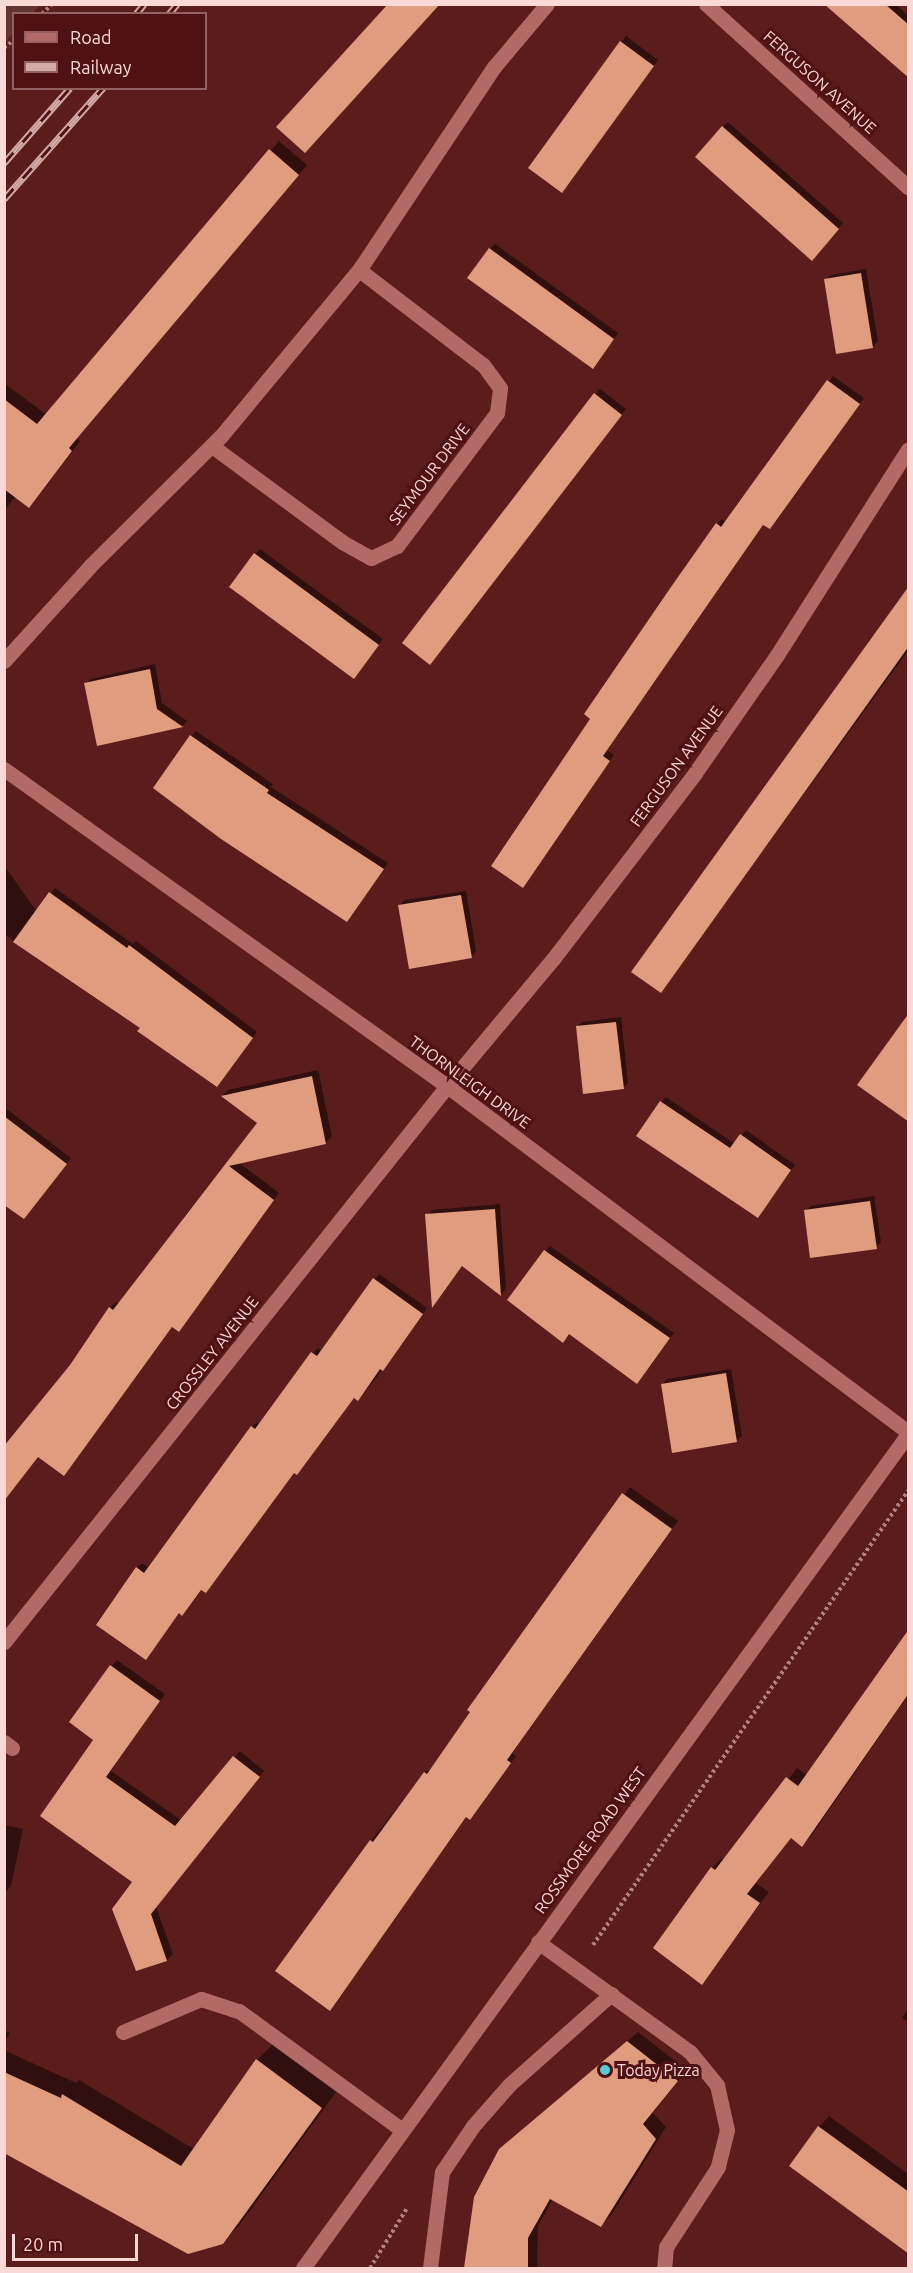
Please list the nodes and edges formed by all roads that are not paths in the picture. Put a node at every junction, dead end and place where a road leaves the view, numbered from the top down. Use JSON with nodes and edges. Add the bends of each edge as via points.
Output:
{"nodes":[{"id":1,"x":546,"y":4,"type":"edge"},
{"id":2,"x":706,"y":4,"type":"edge"},
{"id":3,"x":909,"y":188,"type":"edge"},
{"id":4,"x":359,"y":270,"type":"junction"},
{"id":5,"x":212,"y":446,"type":"junction"},
{"id":6,"x":909,"y":449,"type":"edge"},
{"id":7,"x":4,"y":661,"type":"edge"},
{"id":8,"x":4,"y":769,"type":"edge"},
{"id":9,"x":447,"y":1086,"type":"junction"},
{"id":10,"x":909,"y":1433,"type":"edge"},
{"id":11,"x":4,"y":1642,"type":"edge"},
{"id":12,"x":538,"y":1942,"type":"junction"},
{"id":13,"x":611,"y":1994,"type":"junction"},
{"id":14,"x":123,"y":2032,"type":"dead end"},
{"id":15,"x":401,"y":2129,"type":"junction"},
{"id":16,"x":303,"y":2268,"type":"edge"},
{"id":17,"x":430,"y":2268,"type":"edge"},
{"id":18,"x":664,"y":2268,"type":"edge"}],
"edges":[{"from":1,"to":4,"type":"street","via":[[494,67]]},
{"from":2,"to":3,"type":"street","name":"FERGUSON AVENUE"},
{"from":4,"to":5,"type":"street"},
{"from":4,"to":5,"type":"street","name":"SEYMOUR DRIVE","via":[[483,365],[500,388],[497,413],[397,546],[371,558],[342,542]]},
{"from":5,"to":7,"type":"street","via":[[90,566]]},
{"from":6,"to":9,"type":"street","name":"FERGUSON AVENUE","via":[[777,655],[695,773],[553,959]]},
{"from":8,"to":9,"type":"street","name":"THORNLEIGH DRIVE"},
{"from":9,"to":10,"type":"street","name":"THORNLEIGH DRIVE"},
{"from":9,"to":11,"type":"street","name":"CROSSLEY AVENUE"},
{"from":10,"to":12,"type":"street","name":"ROSSMORE ROAD WEST"},
{"from":12,"to":13,"type":"street"},
{"from":12,"to":15,"type":"street","name":"ROSSMORE ROAD WEST"},
{"from":13,"to":17,"type":"street","via":[[509,2085],[472,2126],[442,2172]]},
{"from":13,"to":18,"type":"street","via":[[690,2052],[717,2085],[727,2130],[718,2167],[666,2247]]},
{"from":14,"to":15,"type":"street","via":[[201,1999],[239,2011]]},
{"from":15,"to":16,"type":"street","name":"ROSSMORE ROAD WEST"}]}
